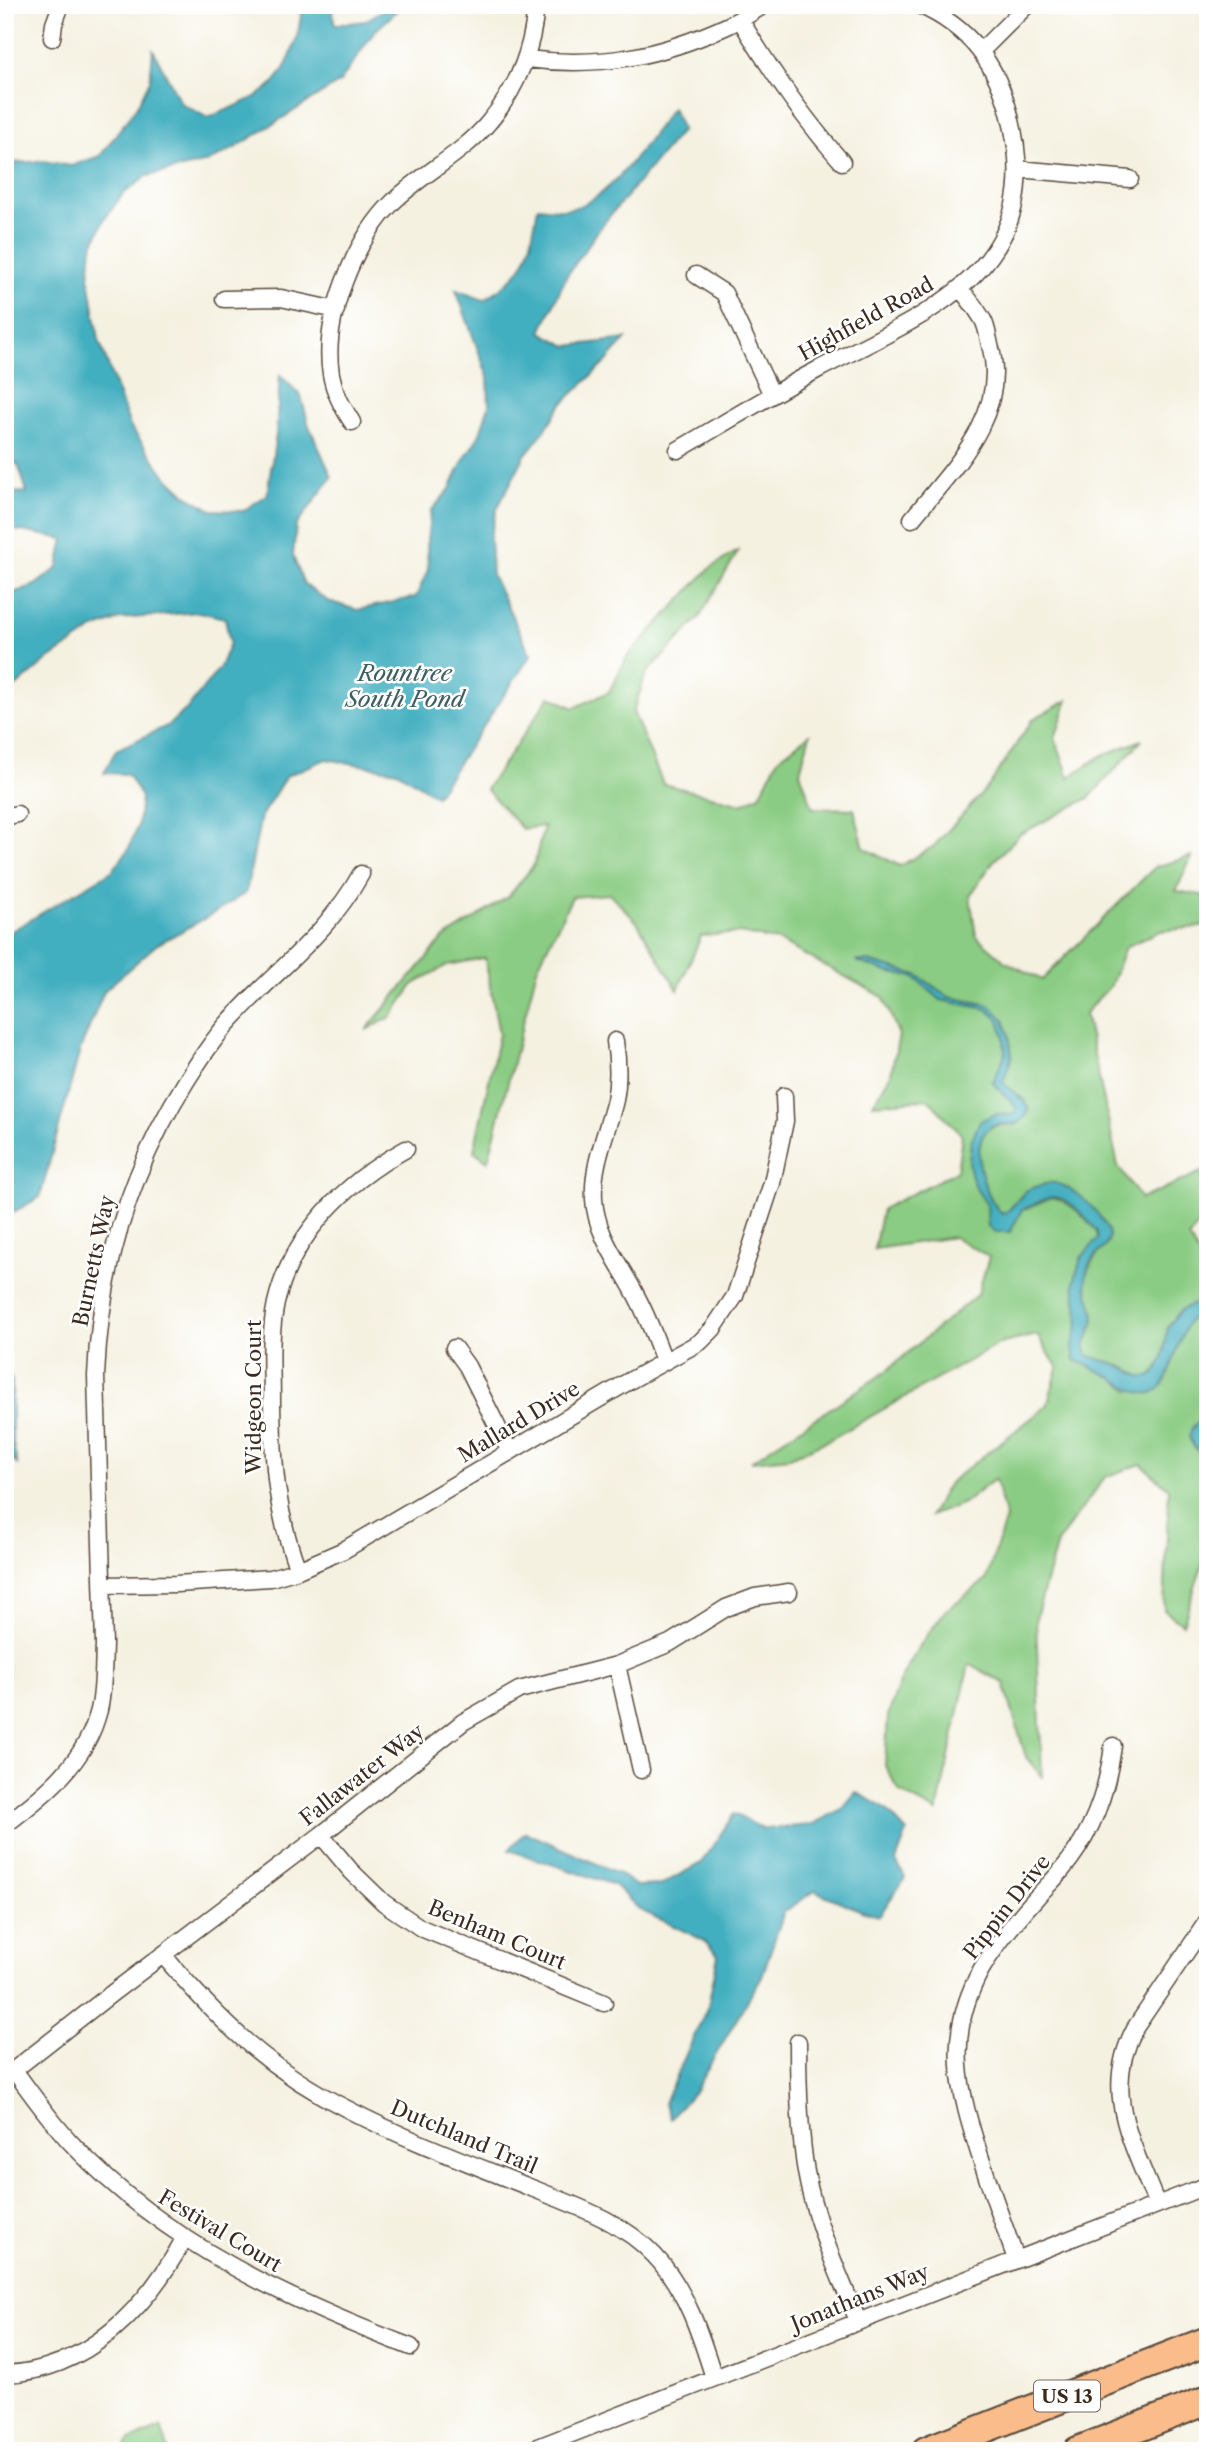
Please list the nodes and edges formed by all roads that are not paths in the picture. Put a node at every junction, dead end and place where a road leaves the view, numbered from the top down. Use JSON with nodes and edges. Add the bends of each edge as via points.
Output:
{"nodes":[{"id":1,"x":61,"y":5,"type":"edge"},
{"id":2,"x":536,"y":5,"type":"edge"},
{"id":3,"x":765,"y":5,"type":"edge"},
{"id":4,"x":919,"y":5,"type":"edge"},
{"id":5,"x":1027,"y":5,"type":"edge"},
{"id":6,"x":740,"y":19,"type":"junction"},
{"id":7,"x":52,"y":38,"type":"dead end"},
{"id":8,"x":981,"y":51,"type":"junction"},
{"id":9,"x":526,"y":59,"type":"junction"},
{"id":10,"x":842,"y":162,"type":"dead end"},
{"id":11,"x":1018,"y":169,"type":"junction"},
{"id":12,"x":1130,"y":179,"type":"dead end"},
{"id":13,"x":696,"y":275,"type":"dead end"},
{"id":14,"x":961,"y":289,"type":"junction"},
{"id":15,"x":225,"y":299,"type":"dead end"},
{"id":16,"x":336,"y":310,"type":"junction"},
{"id":17,"x":772,"y":395,"type":"junction"},
{"id":18,"x":352,"y":422,"type":"dead end"},
{"id":19,"x":678,"y":450,"type":"dead end"},
{"id":20,"x":912,"y":519,"type":"dead end"},
{"id":21,"x":361,"y":874,"type":"dead end"},
{"id":22,"x":615,"y":1041,"type":"dead end"},
{"id":23,"x":784,"y":1096,"type":"dead end"},
{"id":24,"x":406,"y":1149,"type":"dead end"},
{"id":25,"x":454,"y":1348,"type":"dead end"},
{"id":26,"x":664,"y":1362,"type":"junction"},
{"id":27,"x":510,"y":1452,"type":"junction"},
{"id":28,"x":298,"y":1570,"type":"junction"},
{"id":29,"x":102,"y":1585,"type":"junction"},
{"id":30,"x":789,"y":1592,"type":"dead end"},
{"id":31,"x":617,"y":1665,"type":"junction"},
{"id":32,"x":1113,"y":1746,"type":"dead end"},
{"id":33,"x":641,"y":1770,"type":"dead end"},
{"id":34,"x":5,"y":1825,"type":"edge"},
{"id":35,"x":321,"y":1835,"type":"junction"},
{"id":36,"x":1208,"y":1920,"type":"edge"},
{"id":37,"x":163,"y":1955,"type":"junction"},
{"id":38,"x":604,"y":2003,"type":"dead end"},
{"id":39,"x":798,"y":2042,"type":"dead end"},
{"id":40,"x":10,"y":2074,"type":"edge"},
{"id":41,"x":1208,"y":2185,"type":"edge"},
{"id":42,"x":1157,"y":2205,"type":"junction"},
{"id":43,"x":184,"y":2239,"type":"junction"},
{"id":44,"x":1016,"y":2259,"type":"junction"},
{"id":45,"x":858,"y":2321,"type":"junction"},
{"id":46,"x":1208,"y":2341,"type":"edge"},
{"id":47,"x":411,"y":2347,"type":"dead end"},
{"id":48,"x":5,"y":2374,"type":"edge"},
{"id":49,"x":714,"y":2378,"type":"junction"},
{"id":50,"x":1208,"y":2400,"type":"edge"},
{"id":51,"x":528,"y":2451,"type":"edge"},
{"id":52,"x":926,"y":2451,"type":"edge"},
{"id":53,"x":1078,"y":2451,"type":"edge"}],
"edges":[{"from":1,"to":7,"type":"street"},
{"from":2,"to":9,"type":"street"},
{"from":3,"to":6,"type":"street"},
{"from":4,"to":8,"type":"street","name":"Highfield Road","via":[[951,22]]},
{"from":5,"to":8,"type":"street"},
{"from":6,"to":9,"type":"street","via":[[690,41],[614,61]]},
{"from":6,"to":10,"type":"street","via":[[791,100]]},
{"from":8,"to":11,"type":"street","name":"Highfield Road","via":[[1001,84],[1017,143]]},
{"from":9,"to":16,"type":"street","via":[[488,124],[412,185],[370,228]]},
{"from":11,"to":12,"type":"street"},
{"from":11,"to":14,"type":"street","name":"Highfield Road","via":[[1018,186],[1004,233]]},
{"from":13,"to":17,"type":"street","via":[[724,293]]},
{"from":14,"to":17,"type":"street","name":"Highfield Road","via":[[924,315]]},
{"from":14,"to":20,"type":"street","via":[[984,321],[995,385],[973,443]]},
{"from":15,"to":16,"type":"street","via":[[281,298]]},
{"from":16,"to":18,"type":"street","via":[[330,371]]},
{"from":17,"to":19,"type":"street","name":"Highfield Road"},
{"from":21,"to":29,"type":"street","name":"Burnetts Way","via":[[327,925],[226,1024],[175,1098],[138,1171],[115,1244],[98,1338]]},
{"from":22,"to":26,"type":"street","via":[[617,1086],[600,1147],[594,1200],[603,1234],[653,1330]]},
{"from":23,"to":26,"type":"street","name":"Mallard Drive","via":[[785,1121],[772,1183],[736,1296],[700,1342]]},
{"from":24,"to":28,"type":"street","name":"Widgeon Court","via":[[369,1172],[323,1214],[294,1255],[276,1303],[272,1333],[274,1475],[281,1518]]},
{"from":25,"to":27,"type":"street"},
{"from":26,"to":27,"type":"street","name":"Mallard Drive"},
{"from":27,"to":28,"type":"street","name":"Mallard Drive","via":[[344,1550]]},
{"from":28,"to":29,"type":"street","name":"Mallard Drive","via":[[250,1580]]},
{"from":29,"to":34,"type":"street","name":"Burnetts Way","via":[[103,1686],[91,1733],[65,1773]]},
{"from":30,"to":31,"type":"street","name":"Fallawater Way","via":[[755,1597],[726,1608],[670,1643]]},
{"from":31,"to":33,"type":"street"},
{"from":31,"to":35,"type":"street","name":"Fallawater Way","via":[[519,1690],[463,1722]]},
{"from":32,"to":44,"type":"street","name":"Pippin Drive","via":[[1093,1822],[1062,1871],[982,1969],[961,2027],[961,2094]]},
{"from":35,"to":37,"type":"street","name":"Fallawater Way"},
{"from":35,"to":38,"type":"street","name":"Benham Court","via":[[376,1895],[421,1928]]},
{"from":36,"to":42,"type":"street","via":[[1135,2028],[1121,2063],[1120,2101]]},
{"from":37,"to":40,"type":"street","name":"Fallawater Way"},
{"from":37,"to":49,"type":"street","name":"Dutchland Trail","via":[[229,2028],[309,2088],[397,2133],[602,2217],[640,2241],[670,2274]]},
{"from":39,"to":45,"type":"street","via":[[806,2174]]},
{"from":40,"to":43,"type":"street","name":"Festival Court","via":[[103,2175]]},
{"from":41,"to":42,"type":"street","name":"Jonathans Way"},
{"from":42,"to":44,"type":"street","name":"Jonathans Way"},
{"from":43,"to":47,"type":"street","name":"Festival Court","via":[[279,2292]]},
{"from":43,"to":48,"type":"street","via":[[156,2285],[91,2347],[41,2368]]},
{"from":44,"to":45,"type":"street","name":"Jonathans Way"},
{"from":45,"to":49,"type":"street","name":"Jonathans Way"},
{"from":46,"to":52,"type":"highway","number":"US 13"},
{"from":49,"to":51,"type":"street","name":"Jonathans Way"},
{"from":50,"to":53,"type":"highway","number":"US 13"}]}
